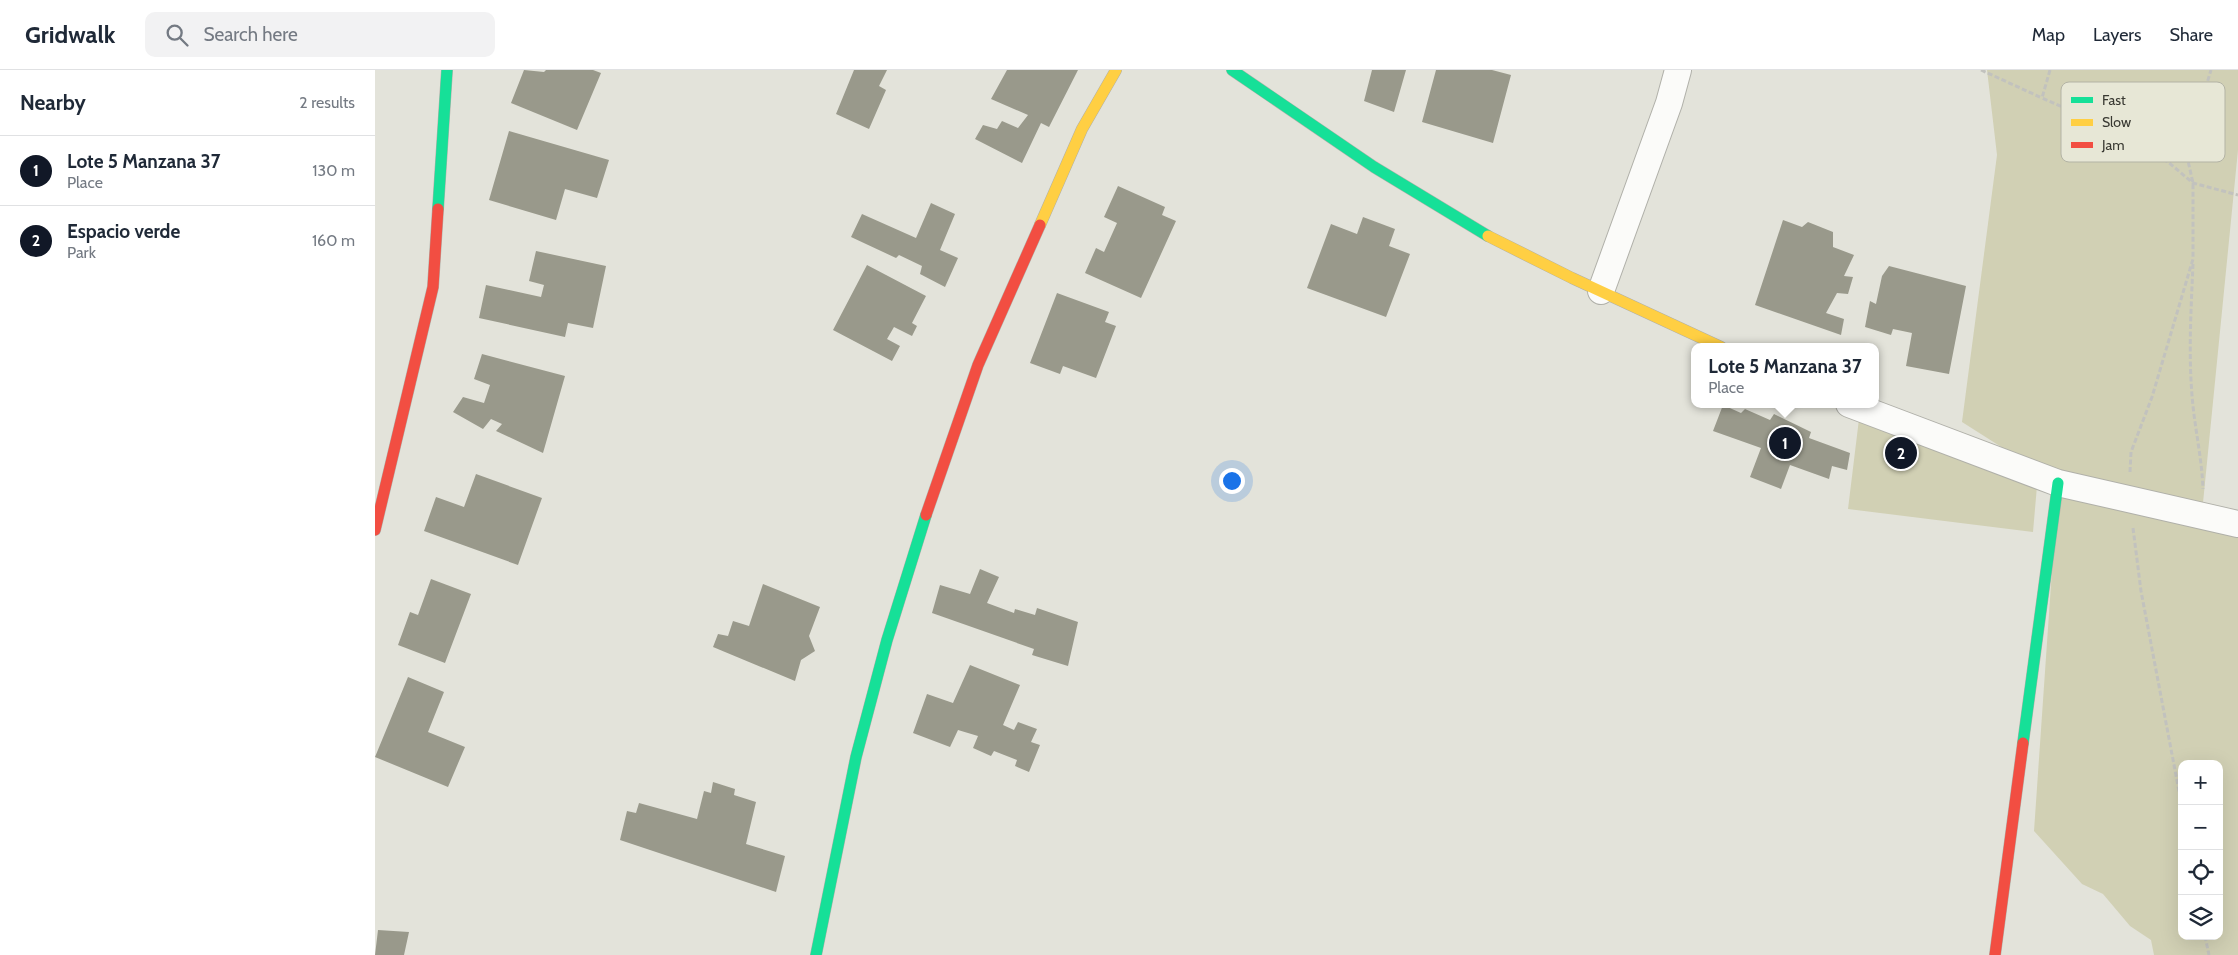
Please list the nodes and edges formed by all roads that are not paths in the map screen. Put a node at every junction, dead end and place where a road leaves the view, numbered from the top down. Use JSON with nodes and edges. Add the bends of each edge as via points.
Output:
{"nodes":[{"id":1,"x":447,"y":70,"type":"edge"},
{"id":2,"x":1115,"y":70,"type":"edge"},
{"id":3,"x":1232,"y":70,"type":"edge"},
{"id":4,"x":1678,"y":70,"type":"edge"},
{"id":5,"x":1601,"y":291,"type":"junction"},
{"id":6,"x":1712,"y":343,"type":"edge"},
{"id":7,"x":1860,"y":408,"type":"edge"},
{"id":8,"x":2058,"y":483,"type":"junction"},
{"id":9,"x":2238,"y":524,"type":"edge"},
{"id":10,"x":375,"y":530,"type":"edge"},
{"id":11,"x":817,"y":955,"type":"edge"},
{"id":12,"x":1995,"y":955,"type":"edge"}],
"edges":[{"from":1,"to":10,"type":"street","via":[[433,287]]},
{"from":2,"to":11,"type":"street","via":[[1082,129],[977,365],[931,499],[855,757]]},
{"from":3,"to":5,"type":"street","via":[[1414,191],[1522,253]]},
{"from":4,"to":5,"type":"street"},
{"from":5,"to":6,"type":"street"},
{"from":7,"to":8,"type":"street"},
{"from":8,"to":9,"type":"street"},
{"from":8,"to":12,"type":"street"}]}
